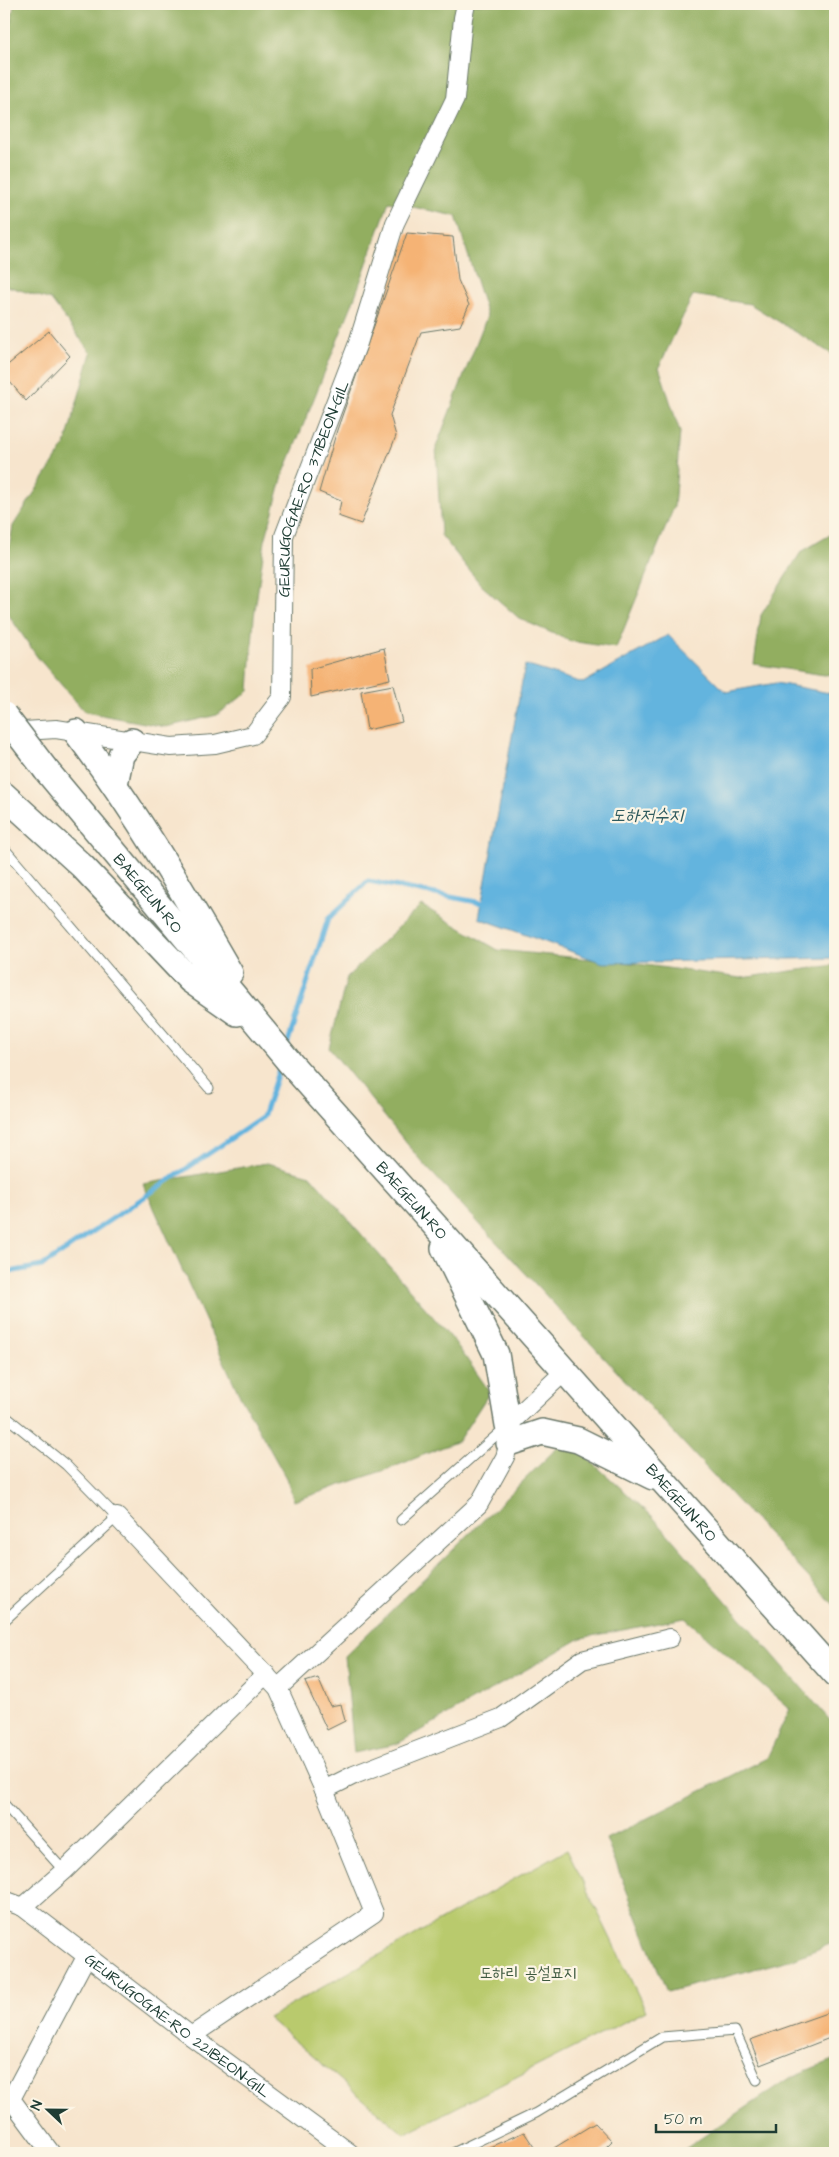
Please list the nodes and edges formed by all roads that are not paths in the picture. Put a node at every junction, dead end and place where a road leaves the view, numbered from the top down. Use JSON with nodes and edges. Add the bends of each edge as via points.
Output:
{"nodes":[{"id":1,"x":466,"y":4,"type":"edge"},
{"id":2,"x":4,"y":715,"type":"edge"},
{"id":3,"x":4,"y":732,"type":"edge"},
{"id":4,"x":76,"y":732,"type":"junction"},
{"id":5,"x":132,"y":741,"type":"junction"},
{"id":6,"x":115,"y":784,"type":"junction"},
{"id":7,"x":4,"y":795,"type":"edge"},
{"id":8,"x":4,"y":848,"type":"edge"},
{"id":9,"x":270,"y":1038,"type":"junction"},
{"id":10,"x":209,"y":1088,"type":"dead end"},
{"id":11,"x":430,"y":1219,"type":"junction"},
{"id":12,"x":565,"y":1371,"type":"junction"},
{"id":13,"x":4,"y":1415,"type":"edge"},
{"id":14,"x":509,"y":1434,"type":"junction"},
{"id":15,"x":665,"y":1483,"type":"junction"},
{"id":16,"x":117,"y":1517,"type":"junction"},
{"id":17,"x":401,"y":1520,"type":"dead end"},
{"id":18,"x":4,"y":1621,"type":"edge"},
{"id":19,"x":670,"y":1638,"type":"dead end"},
{"id":20,"x":266,"y":1674,"type":"junction"},
{"id":21,"x":835,"y":1674,"type":"edge"},
{"id":22,"x":278,"y":1688,"type":"junction"},
{"id":23,"x":324,"y":1790,"type":"junction"},
{"id":24,"x":4,"y":1804,"type":"edge"},
{"id":25,"x":64,"y":1871,"type":"junction"},
{"id":26,"x":4,"y":1900,"type":"edge"},
{"id":27,"x":23,"y":1907,"type":"junction"},
{"id":28,"x":87,"y":1955,"type":"junction"},
{"id":29,"x":191,"y":2036,"type":"junction"},
{"id":30,"x":757,"y":2080,"type":"dead end"},
{"id":31,"x":51,"y":2153,"type":"edge"},
{"id":32,"x":350,"y":2153,"type":"edge"},
{"id":33,"x":454,"y":2153,"type":"edge"}],
"edges":[{"from":1,"to":5,"type":"street","name":"GEURUGOGAE-RO 371BEON-GIL","via":[[455,99],[395,223],[358,343],[284,536],[282,697],[253,735],[215,744],[171,747]]},
{"from":2,"to":9,"type":"main road","name":"BAEGEUN-RO","bridge":true,"via":[[46,770]]},
{"from":3,"to":4,"type":"street","name":"GEURUGOGAE-RO 371BEON-GIL","via":[[56,729]]},
{"from":4,"to":5,"type":"street","name":"GEURUGOGAE-RO 371BEON-GIL"},
{"from":4,"to":6,"type":"main road"},
{"from":5,"to":6,"type":"main road","via":[[121,755]]},
{"from":6,"to":9,"type":"main road"},
{"from":7,"to":9,"type":"main road","via":[[82,866],[190,980]]},
{"from":8,"to":10,"type":"lane"},
{"from":9,"to":11,"type":"main road","name":"BAEGEUN-RO"},
{"from":11,"to":12,"type":"main road","name":"BAEGEUN-RO"},
{"from":11,"to":14,"type":"main road","via":[[496,1354]]},
{"from":12,"to":14,"type":"street"},
{"from":12,"to":15,"type":"main road","name":"BAEGEUN-RO"},
{"from":13,"to":16,"type":"lane","via":[[66,1465]]},
{"from":14,"to":15,"type":"main road","via":[[542,1432],[578,1440]]},
{"from":14,"to":17,"type":"lane"},
{"from":14,"to":22,"type":"street","via":[[505,1457],[479,1504]]},
{"from":15,"to":21,"type":"main road","name":"BAEGEUN-RO"},
{"from":16,"to":18,"type":"lane"},
{"from":16,"to":20,"type":"street"},
{"from":19,"to":23,"type":"street","via":[[582,1660],[501,1718]]},
{"from":20,"to":22,"type":"street"},
{"from":20,"to":25,"type":"street"},
{"from":22,"to":23,"type":"street"},
{"from":23,"to":29,"type":"street","via":[[374,1913]]},
{"from":24,"to":25,"type":"lane"},
{"from":25,"to":27,"type":"street"},
{"from":26,"to":27,"type":"street","name":"GEURUGOGAE-RO 221BEON-GIL"},
{"from":27,"to":28,"type":"street","name":"GEURUGOGAE-RO 221BEON-GIL"},
{"from":28,"to":29,"type":"street","name":"GEURUGOGAE-RO 221BEON-GIL"},
{"from":28,"to":31,"type":"street","via":[[11,2099]]},
{"from":29,"to":32,"type":"street","name":"GEURUGOGAE-RO 221BEON-GIL"},
{"from":30,"to":33,"type":"lane","via":[[736,2031],[662,2037],[536,2113]]}]}
